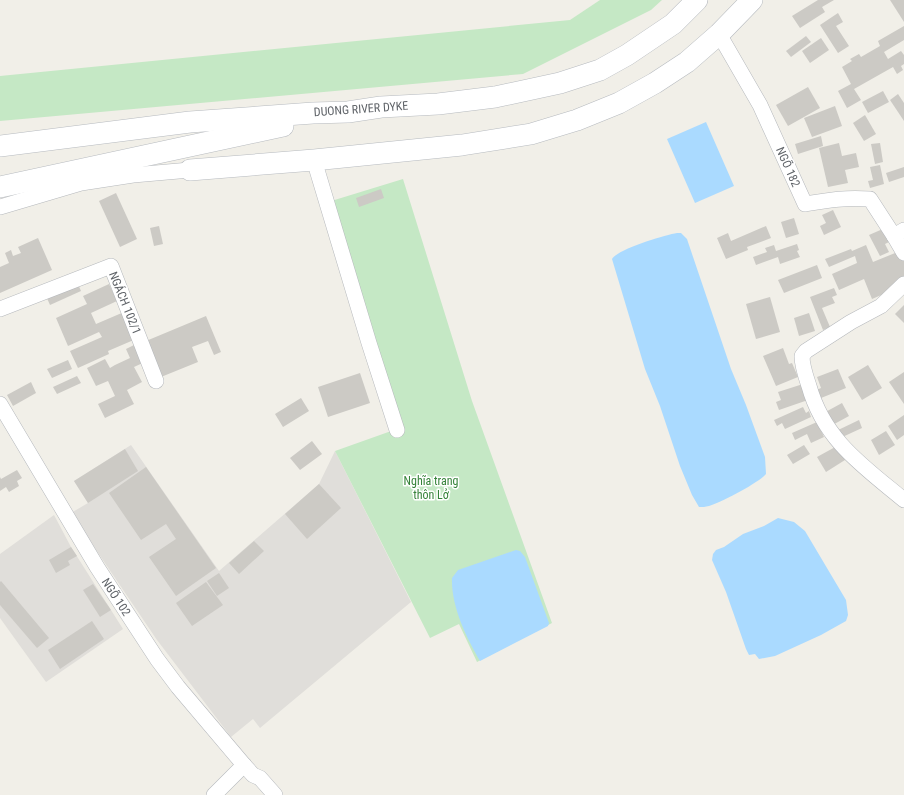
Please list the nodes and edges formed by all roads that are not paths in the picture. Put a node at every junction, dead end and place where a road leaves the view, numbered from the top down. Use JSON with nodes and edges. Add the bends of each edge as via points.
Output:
{"nodes":[{"id":1,"x":697,"y":0,"type":"edge"},
{"id":2,"x":752,"y":0,"type":"edge"},
{"id":3,"x":720,"y":34,"type":"junction"},
{"id":4,"x":348,"y":112,"type":"junction"},
{"id":5,"x":0,"y":146,"type":"edge"},
{"id":6,"x":314,"y":160,"type":"junction"},
{"id":7,"x":190,"y":170,"type":"joint"},
{"id":8,"x":0,"y":187,"type":"edge"},
{"id":9,"x":0,"y":207,"type":"edge"},
{"id":10,"x":899,"y":233,"type":"edge"},
{"id":11,"x":904,"y":253,"type":"edge"},
{"id":12,"x":904,"y":284,"type":"edge"},
{"id":13,"x":0,"y":309,"type":"edge"},
{"id":14,"x":156,"y":381,"type":"dead end"},
{"id":15,"x":0,"y":404,"type":"edge"},
{"id":16,"x":397,"y":430,"type":"dead end"},
{"id":17,"x":904,"y":500,"type":"edge"},
{"id":18,"x":248,"y":770,"type":"junction"},
{"id":19,"x":214,"y":795,"type":"edge"},
{"id":20,"x":275,"y":795,"type":"edge"}],
"edges":[{"from":1,"to":4,"type":"main road","name":"DUONG RIVER DYKE","via":[[673,24],[627,55],[600,70],[560,83],[495,97]]},
{"from":2,"to":3,"type":"main road"},
{"from":3,"to":6,"type":"main road","via":[[687,62],[655,83],[619,103],[577,120],[530,134],[462,145]]},
{"from":3,"to":10,"type":"street","name":"NGÕ 182","via":[[760,105],[805,204],[850,197],[870,199]]},
{"from":4,"to":5,"type":"main road","name":"DUONG RIVER DYKE","via":[[190,122]]},
{"from":4,"to":8,"type":"main road"},
{"from":6,"to":7,"type":"main road"},
{"from":6,"to":16,"type":"street"},
{"from":7,"to":9,"type":"street","via":[[81,183]]},
{"from":10,"to":11,"type":"street"},
{"from":12,"to":17,"type":"street","via":[[881,306],[845,325],[802,356],[815,407],[831,434],[853,457]]},
{"from":13,"to":14,"type":"street","name":"NGÁCH 102/1","via":[[111,266]]},
{"from":15,"to":18,"type":"street","name":"NGÕ 102","via":[[97,567],[153,652],[178,687]]},
{"from":18,"to":19,"type":"street"},
{"from":18,"to":20,"type":"street","name":"NGÕ 102","via":[[260,778]]}]}
